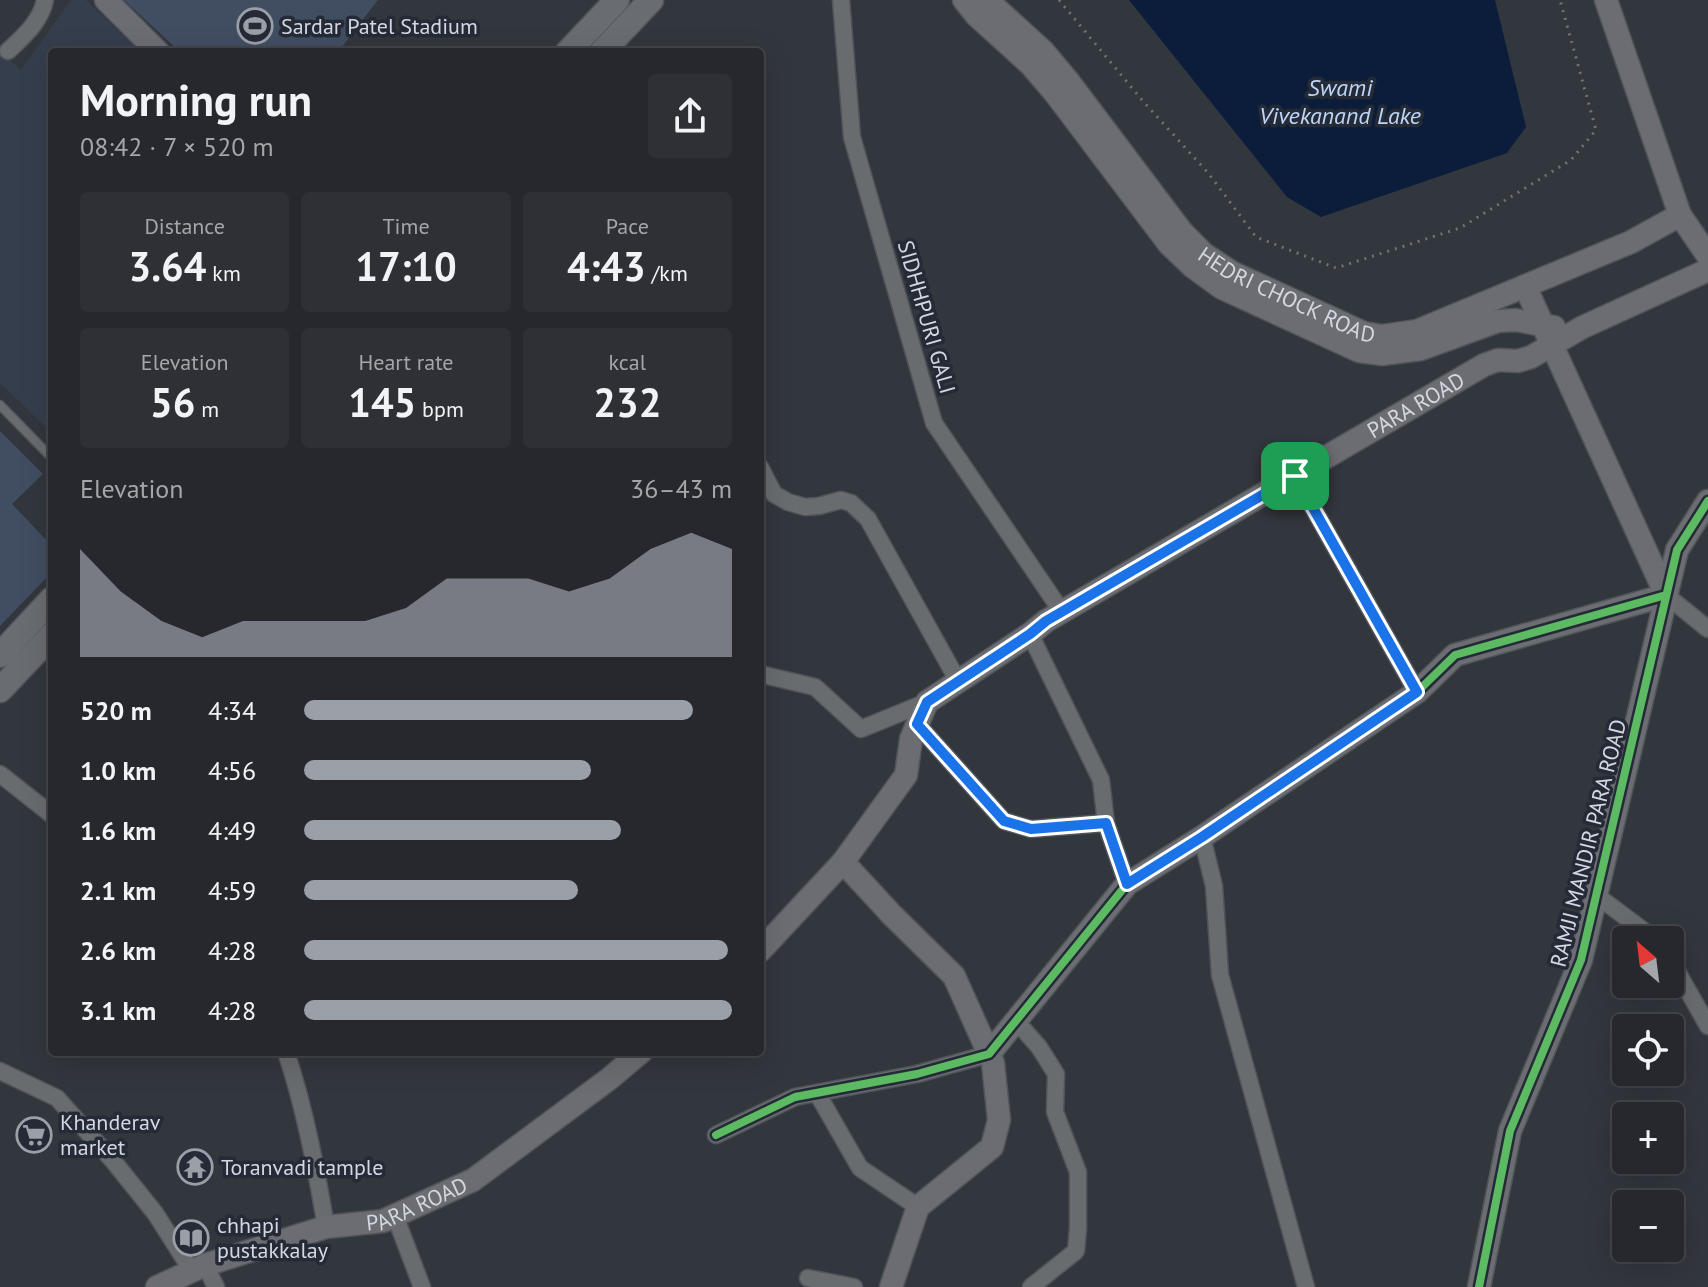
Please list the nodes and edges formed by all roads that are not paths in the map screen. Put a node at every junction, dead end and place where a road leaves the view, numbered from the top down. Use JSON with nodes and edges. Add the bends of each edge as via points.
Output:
{"nodes":[{"id":1,"x":45,"y":0,"type":"edge"},
{"id":2,"x":106,"y":0,"type":"edge"},
{"id":3,"x":617,"y":0,"type":"edge"},
{"id":4,"x":651,"y":0,"type":"edge"},
{"id":5,"x":841,"y":0,"type":"edge"},
{"id":6,"x":964,"y":0,"type":"edge"},
{"id":7,"x":987,"y":0,"type":"edge"},
{"id":8,"x":1606,"y":0,"type":"edge"},
{"id":9,"x":154,"y":48,"type":"edge"},
{"id":10,"x":572,"y":48,"type":"edge"},
{"id":11,"x":606,"y":48,"type":"edge"},
{"id":12,"x":8,"y":51,"type":"dead end"},
{"id":13,"x":1680,"y":215,"type":"junction"},
{"id":14,"x":1708,"y":256,"type":"edge"},
{"id":15,"x":1708,"y":270,"type":"edge"},
{"id":16,"x":1528,"y":293,"type":"junction"},
{"id":17,"x":1516,"y":320,"type":"junction"},
{"id":18,"x":1547,"y":336,"type":"junction"},
{"id":19,"x":1484,"y":365,"type":"junction"},
{"id":20,"x":0,"y":405,"type":"edge"},
{"id":21,"x":48,"y":454,"type":"edge"},
{"id":22,"x":764,"y":475,"type":"edge"},
{"id":23,"x":1295,"y":476,"type":"junction"},
{"id":24,"x":1708,"y":501,"type":"edge"},
{"id":25,"x":1666,"y":595,"type":"junction"},
{"id":26,"x":48,"y":603,"type":"edge"},
{"id":27,"x":1062,"y":612,"type":"junction"},
{"id":28,"x":1708,"y":629,"type":"edge"},
{"id":29,"x":1030,"y":634,"type":"junction"},
{"id":30,"x":48,"y":639,"type":"edge"},
{"id":31,"x":0,"y":655,"type":"edge"},
{"id":32,"x":764,"y":675,"type":"edge"},
{"id":33,"x":958,"y":681,"type":"junction"},
{"id":34,"x":0,"y":690,"type":"edge"},
{"id":35,"x":1417,"y":692,"type":"junction"},
{"id":36,"x":927,"y":702,"type":"junction"},
{"id":37,"x":917,"y":724,"type":"junction"},
{"id":38,"x":0,"y":774,"type":"edge"},
{"id":39,"x":48,"y":812,"type":"edge"},
{"id":40,"x":1106,"y":823,"type":"junction"},
{"id":41,"x":1202,"y":837,"type":"junction"},
{"id":42,"x":843,"y":862,"type":"junction"},
{"id":43,"x":1127,"y":884,"type":"junction"},
{"id":44,"x":1596,"y":895,"type":"junction"},
{"id":45,"x":1637,"y":926,"type":"edge"},
{"id":46,"x":764,"y":947,"type":"edge"},
{"id":47,"x":1684,"y":984,"type":"edge"},
{"id":48,"x":1016,"y":1021,"type":"junction"},
{"id":49,"x":1708,"y":1026,"type":"edge"},
{"id":50,"x":989,"y":1054,"type":"junction"},
{"id":51,"x":287,"y":1056,"type":"edge"},
{"id":52,"x":636,"y":1056,"type":"edge"},
{"id":53,"x":0,"y":1071,"type":"edge"},
{"id":54,"x":817,"y":1093,"type":"junction"},
{"id":55,"x":716,"y":1135,"type":"dead end"},
{"id":56,"x":918,"y":1207,"type":"junction"},
{"id":57,"x":395,"y":1216,"type":"junction"},
{"id":58,"x":326,"y":1227,"type":"junction"},
{"id":59,"x":199,"y":1268,"type":"junction"},
{"id":60,"x":808,"y":1278,"type":"dead end"},
{"id":61,"x":157,"y":1287,"type":"edge"},
{"id":62,"x":216,"y":1287,"type":"edge"},
{"id":63,"x":422,"y":1287,"type":"edge"},
{"id":64,"x":854,"y":1287,"type":"edge"},
{"id":65,"x":891,"y":1287,"type":"edge"},
{"id":66,"x":1031,"y":1287,"type":"edge"},
{"id":67,"x":1306,"y":1287,"type":"edge"},
{"id":68,"x":1479,"y":1287,"type":"edge"}],
"edges":[{"from":1,"to":12,"type":"street","via":[[41,15]]},
{"from":2,"to":9,"type":"street"},
{"from":3,"to":10,"type":"main road"},
{"from":4,"to":11,"type":"main road"},
{"from":5,"to":27,"type":"street","name":"SIDHHPURI GALI","via":[[852,137],[934,423]]},
{"from":6,"to":17,"type":"street","name":"HEDRI CHOCK ROAD","via":[[1039,75],[1169,244],[1222,288],[1359,351],[1382,354],[1421,349],[1498,321]]},
{"from":7,"to":16,"type":"street","name":"HEDRI CHOCK ROAD","via":[[1044,52],[1182,232],[1231,272],[1364,333],[1382,336],[1417,331]]},
{"from":8,"to":13,"type":"street"},
{"from":13,"to":14,"type":"street"},
{"from":13,"to":16,"type":"street","name":"HEDRI CHOCK ROAD","via":[[1556,274]]},
{"from":15,"to":18,"type":"street","name":"HEDRI CHOCK ROAD","via":[[1583,327]]},
{"from":16,"to":17,"type":"street"},
{"from":16,"to":18,"type":"street"},
{"from":17,"to":18,"type":"street","name":"HEDRI CHOCK ROAD"},
{"from":17,"to":19,"type":"street"},
{"from":18,"to":19,"type":"street","name":"PARA ROAD","via":[[1531,357]]},
{"from":18,"to":25,"type":"street"},
{"from":19,"to":23,"type":"street","name":"PARA ROAD"},
{"from":20,"to":21,"type":"lane"},
{"from":22,"to":33,"type":"street","via":[[774,494],[788,502],[805,507],[841,500],[868,519]]},
{"from":23,"to":27,"type":"street","name":"PARA ROAD"},
{"from":23,"to":35,"type":"street"},
{"from":24,"to":25,"type":"street","name":"RAMJI MANDIR PARA ROAD","via":[[1677,550]]},
{"from":25,"to":28,"type":"street"},
{"from":25,"to":35,"type":"street","via":[[1455,655]]},
{"from":25,"to":44,"type":"street","name":"RAMJI MANDIR PARA ROAD"},
{"from":26,"to":31,"type":"main road"},
{"from":27,"to":29,"type":"street","name":"PARA ROAD"},
{"from":29,"to":33,"type":"street","name":"PARA ROAD"},
{"from":29,"to":40,"type":"street","via":[[1101,780]]},
{"from":30,"to":34,"type":"main road"},
{"from":32,"to":36,"type":"street","via":[[815,687],[861,729]]},
{"from":33,"to":36,"type":"street","name":"PARA ROAD"},
{"from":35,"to":41,"type":"street"},
{"from":36,"to":37,"type":"street"},
{"from":37,"to":40,"type":"street","via":[[1004,821],[1031,829]]},
{"from":37,"to":42,"type":"street","via":[[906,775]]},
{"from":38,"to":39,"type":"street"},
{"from":40,"to":43,"type":"street"},
{"from":41,"to":43,"type":"street"},
{"from":41,"to":67,"type":"street","via":[[1214,886],[1220,975]]},
{"from":42,"to":46,"type":"street"},
{"from":42,"to":50,"type":"street","via":[[954,976]]},
{"from":43,"to":48,"type":"street"},
{"from":44,"to":45,"type":"street"},
{"from":44,"to":68,"type":"street","name":"RAMJI MANDIR PARA ROAD","via":[[1581,960],[1510,1131]]},
{"from":47,"to":49,"type":"street"},
{"from":48,"to":50,"type":"street"},
{"from":48,"to":66,"type":"street","via":[[1056,1074],[1055,1112],[1078,1172],[1076,1251]]},
{"from":50,"to":54,"type":"street"},
{"from":50,"to":56,"type":"street","via":[[999,1120],[992,1147]]},
{"from":51,"to":58,"type":"street"},
{"from":52,"to":57,"type":"street","name":"PARA ROAD","via":[[473,1180]]},
{"from":53,"to":59,"type":"street","via":[[57,1098]]},
{"from":54,"to":55,"type":"street","via":[[795,1097]]},
{"from":54,"to":56,"type":"street","via":[[860,1168]]},
{"from":56,"to":65,"type":"street"},
{"from":57,"to":58,"type":"street","name":"PARA ROAD"},
{"from":57,"to":63,"type":"street"},
{"from":58,"to":59,"type":"street","name":"PARA ROAD"},
{"from":59,"to":61,"type":"street","name":"PARA ROAD"},
{"from":59,"to":62,"type":"street"},
{"from":60,"to":64,"type":"street"}]}
